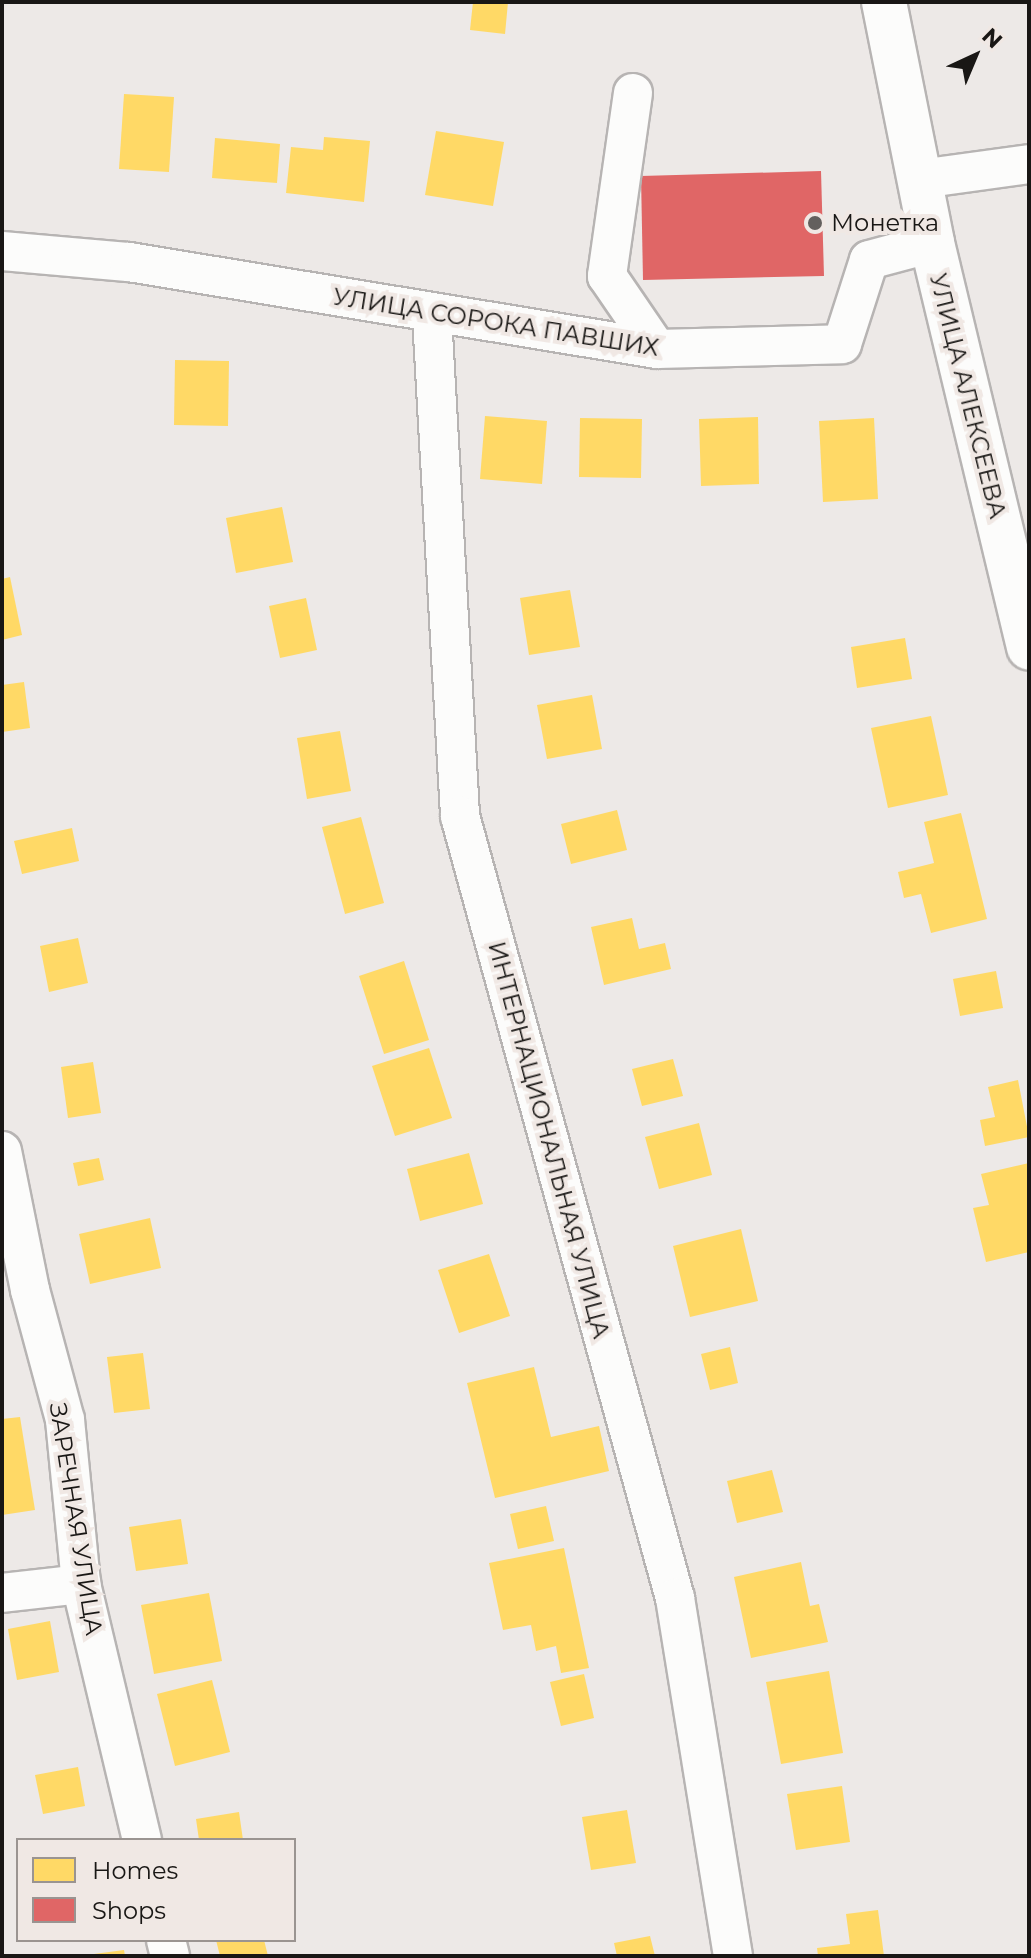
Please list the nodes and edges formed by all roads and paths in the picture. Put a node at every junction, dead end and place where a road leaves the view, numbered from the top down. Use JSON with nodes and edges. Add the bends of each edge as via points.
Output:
{"nodes":[{"id":1,"x":884,"y":2,"type":"edge"},
{"id":2,"x":633,"y":93,"type":"dead end"},
{"id":3,"x":1029,"y":164,"type":"edge"},
{"id":4,"x":920,"y":179,"type":"junction"},
{"id":5,"x":932,"y":243,"type":"junction"},
{"id":6,"x":2,"y":251,"type":"edge"},
{"id":7,"x":432,"y":316,"type":"junction"},
{"id":8,"x":657,"y":349,"type":"junction"},
{"id":9,"x":1029,"y":648,"type":"edge"},
{"id":10,"x":2,"y":1151,"type":"edge"},
{"id":11,"x":16,"y":1289,"type":"edge"},
{"id":12,"x":81,"y":1584,"type":"junction"},
{"id":13,"x":2,"y":1593,"type":"edge"},
{"id":14,"x":142,"y":1838,"type":"edge"},
{"id":15,"x":733,"y":1956,"type":"edge"}],
"edges":[{"from":1,"to":4,"type":"main road","name":"УЛИЦА АЛЕКСЕЕВА"},
{"from":2,"to":8,"type":"street","via":[[607,276]]},
{"from":3,"to":4,"type":"street"},
{"from":4,"to":5,"type":"main road","name":"УЛИЦА АЛЕКСЕЕВА"},
{"from":5,"to":8,"type":"street","name":"УЛИЦА СОРОКА ПАВШИХ","via":[[869,260],[842,344]]},
{"from":5,"to":9,"type":"main road","name":"УЛИЦА АЛЕКСЕЕВА"},
{"from":6,"to":7,"type":"street","name":"УЛИЦА СОРОКА ПАВШИХ","via":[[129,262]]},
{"from":7,"to":8,"type":"street","name":"УЛИЦА СОРОКА ПАВШИХ"},
{"from":7,"to":15,"type":"street","name":"ИНТЕРНАЦИОНАЛЬНАЯ УЛИЦА","via":[[460,816],[675,1598]]},
{"from":10,"to":11,"type":"street","name":"ЗАРЕЧНАЯ УЛИЦА"},
{"from":11,"to":12,"type":"street","name":"ЗАРЕЧНАЯ УЛИЦА","via":[[65,1420]]},
{"from":12,"to":13,"type":"street"},
{"from":12,"to":14,"type":"street","name":"ЗАРЕЧНАЯ УЛИЦА"}]}
